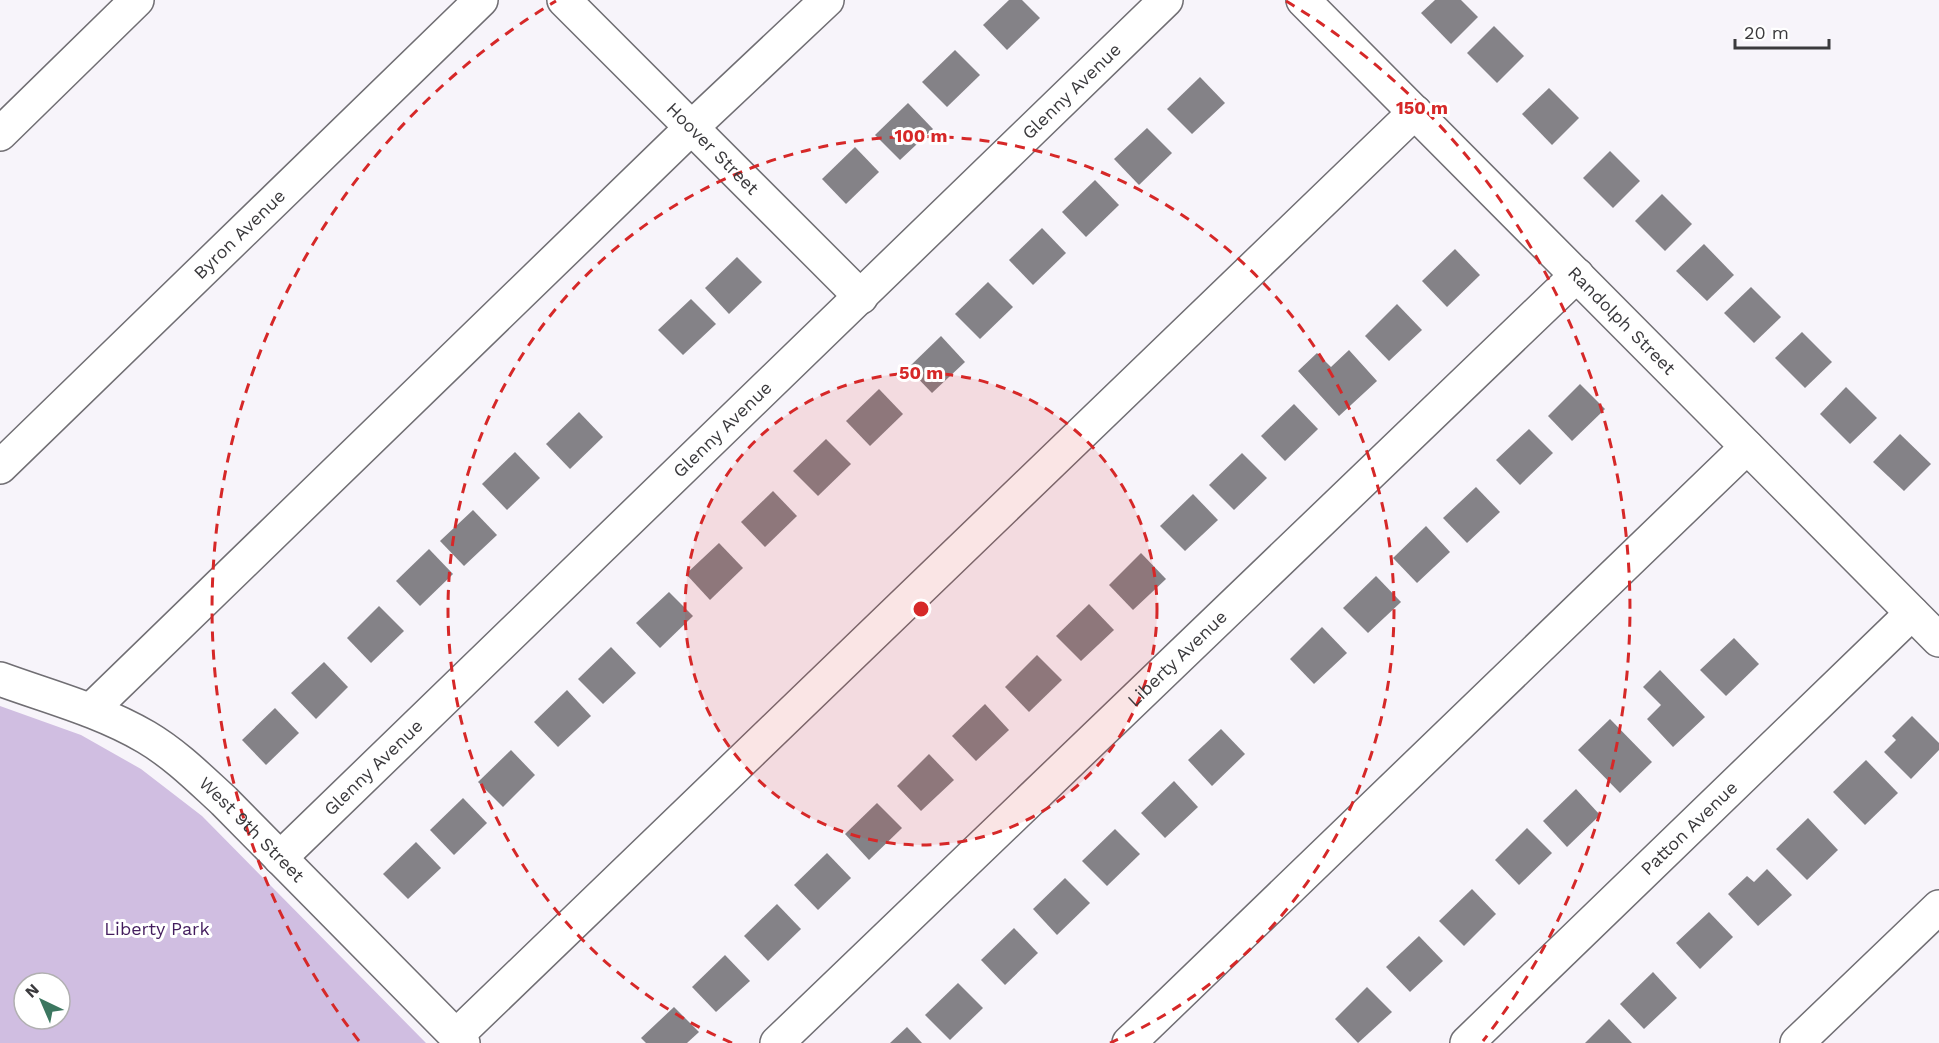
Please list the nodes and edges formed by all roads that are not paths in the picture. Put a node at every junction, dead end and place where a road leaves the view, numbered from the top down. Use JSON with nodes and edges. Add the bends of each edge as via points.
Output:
{"nodes":[{"id":1,"x":137,"y":0,"type":"edge"},
{"id":2,"x":481,"y":0,"type":"edge"},
{"id":3,"x":564,"y":0,"type":"edge"},
{"id":4,"x":827,"y":0,"type":"edge"},
{"id":5,"x":1166,"y":0,"type":"edge"},
{"id":6,"x":1304,"y":0,"type":"edge"},
{"id":7,"x":1415,"y":112,"type":"junction"},
{"id":8,"x":691,"y":128,"type":"junction"},
{"id":9,"x":0,"y":134,"type":"edge"},
{"id":10,"x":1577,"y":275,"type":"junction"},
{"id":11,"x":861,"y":297,"type":"junction"},
{"id":12,"x":1748,"y":447,"type":"junction"},
{"id":13,"x":0,"y":467,"type":"edge"},
{"id":14,"x":1912,"y":613,"type":"junction"},
{"id":15,"x":1939,"y":640,"type":"edge"},
{"id":16,"x":0,"y":679,"type":"edge"},
{"id":17,"x":91,"y":710,"type":"junction"},
{"id":18,"x":280,"y":858,"type":"junction"},
{"id":19,"x":1939,"y":907,"type":"edge"},
{"id":20,"x":460,"y":1040,"type":"edge"},
{"id":21,"x":777,"y":1043,"type":"edge"},
{"id":22,"x":1129,"y":1043,"type":"edge"},
{"id":23,"x":1467,"y":1043,"type":"edge"},
{"id":24,"x":1797,"y":1043,"type":"edge"}],
"edges":[{"from":1,"to":9,"type":"street"},
{"from":2,"to":13,"type":"street","name":"Byron Avenue"},
{"from":3,"to":8,"type":"street","name":"Hoover Street"},
{"from":4,"to":8,"type":"street"},
{"from":5,"to":11,"type":"street","name":"Glenny Avenue"},
{"from":6,"to":7,"type":"street","name":"Randolph Street"},
{"from":7,"to":10,"type":"street","name":"Randolph Street"},
{"from":7,"to":20,"type":"street"},
{"from":8,"to":11,"type":"street","name":"Hoover Street"},
{"from":8,"to":17,"type":"street"},
{"from":10,"to":12,"type":"street","name":"Randolph Street"},
{"from":10,"to":21,"type":"street","name":"Liberty Avenue"},
{"from":11,"to":18,"type":"street","name":"Glenny Avenue"},
{"from":12,"to":14,"type":"street","name":"Randolph Street"},
{"from":12,"to":22,"type":"street"},
{"from":14,"to":15,"type":"street","name":"Randolph Street"},
{"from":14,"to":23,"type":"street","name":"Patton Avenue"},
{"from":16,"to":17,"type":"street","name":"West 9th Street"},
{"from":17,"to":18,"type":"street","name":"West 9th Street","via":[[148,738],[187,768]]},
{"from":18,"to":20,"type":"street","name":"West 9th Street"},
{"from":19,"to":24,"type":"street"}]}
